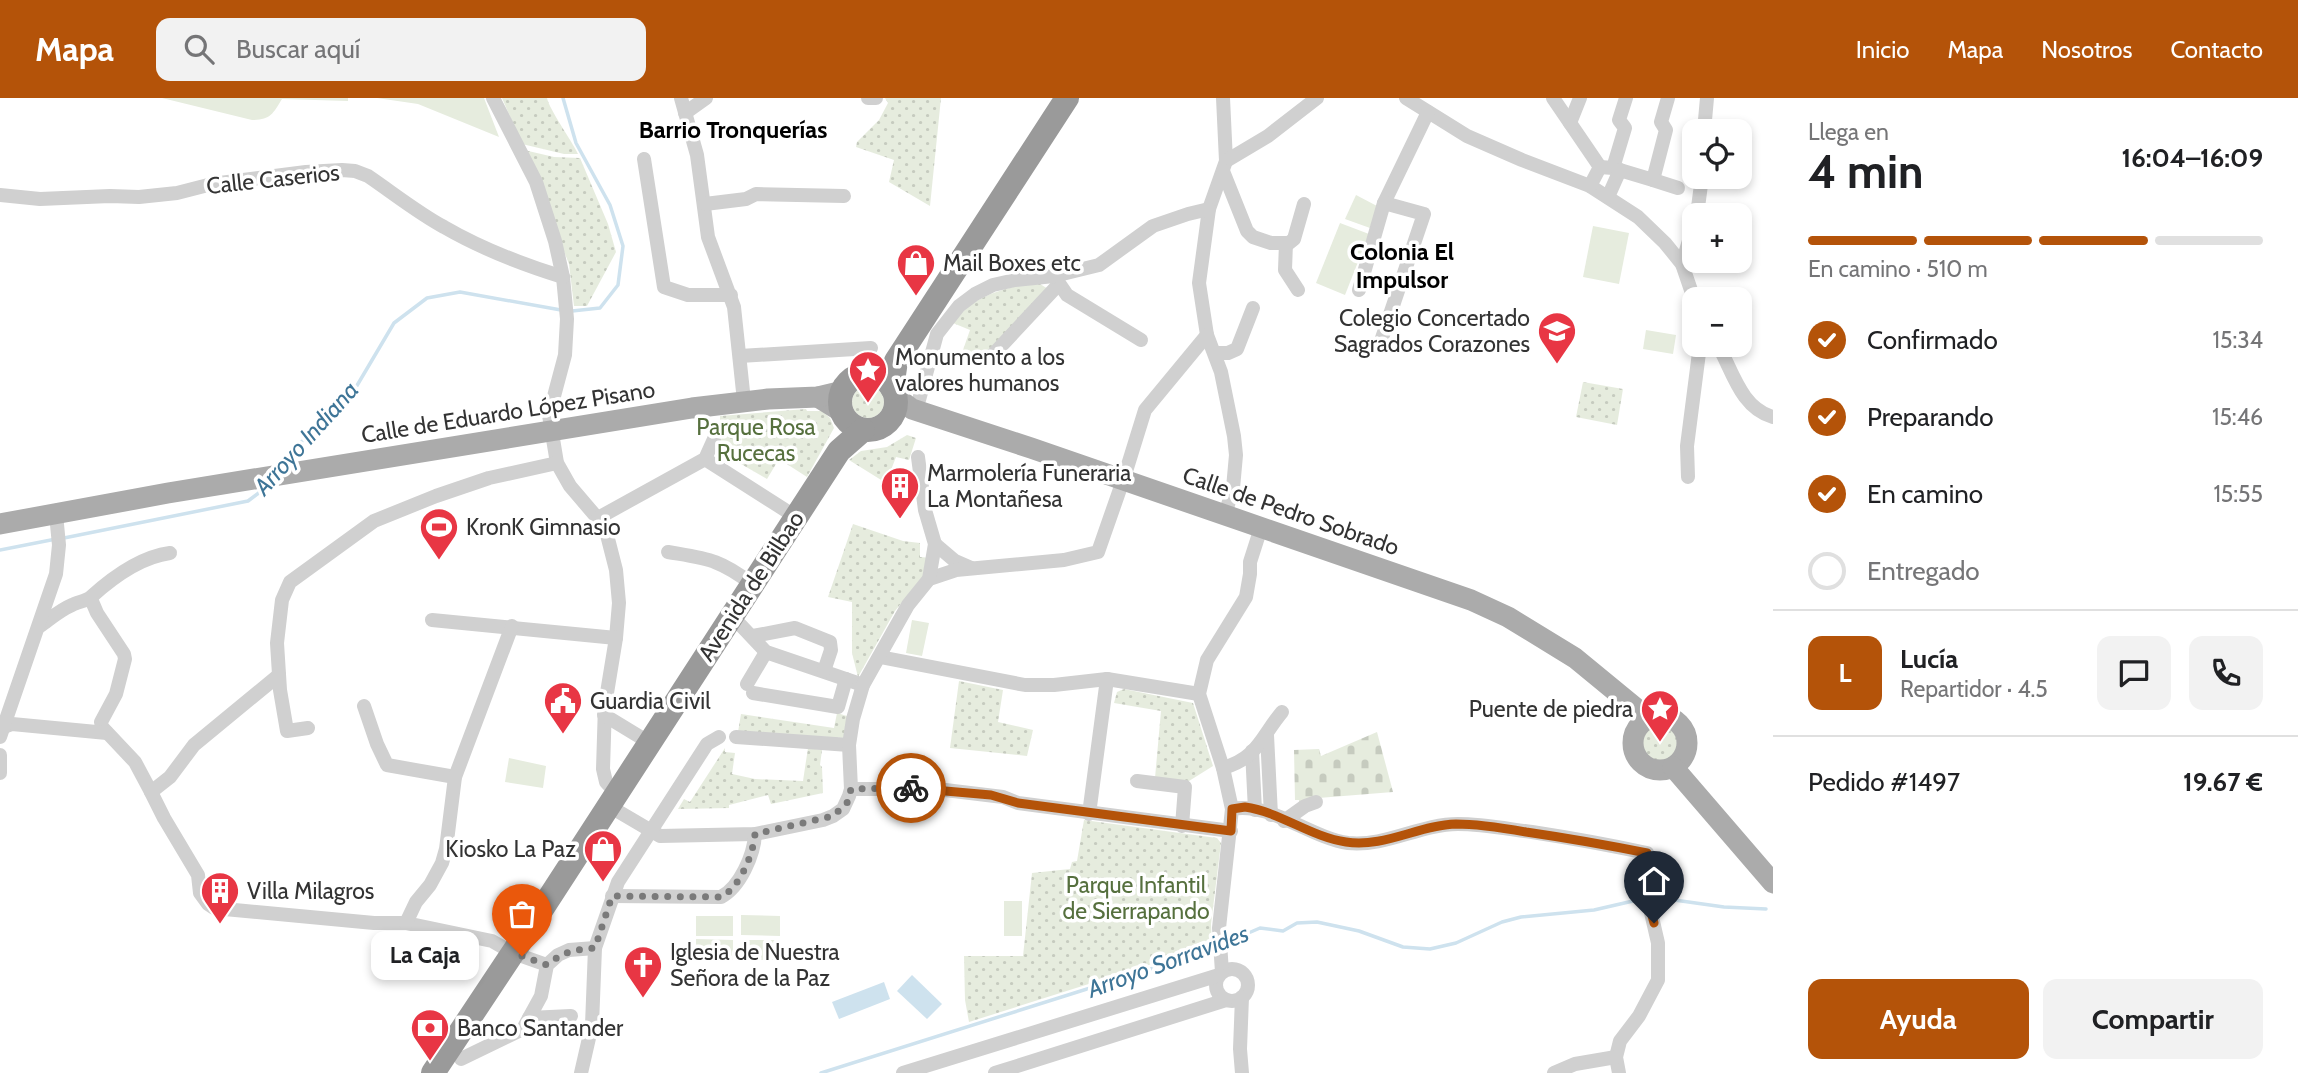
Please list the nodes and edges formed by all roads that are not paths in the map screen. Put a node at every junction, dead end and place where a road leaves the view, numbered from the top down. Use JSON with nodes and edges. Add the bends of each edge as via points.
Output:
{"nodes":[{"id":1,"x":493,"y":98,"type":"edge"},
{"id":2,"x":681,"y":98,"type":"edge"},
{"id":3,"x":706,"y":98,"type":"edge"},
{"id":4,"x":868,"y":98,"type":"edge"},
{"id":5,"x":876,"y":98,"type":"edge"},
{"id":6,"x":1067,"y":98,"type":"edge"},
{"id":7,"x":1223,"y":98,"type":"edge"},
{"id":8,"x":1317,"y":98,"type":"edge"},
{"id":9,"x":1406,"y":98,"type":"edge"},
{"id":10,"x":1553,"y":98,"type":"edge"},
{"id":11,"x":1580,"y":98,"type":"edge"},
{"id":12,"x":1626,"y":98,"type":"edge"},
{"id":13,"x":1668,"y":98,"type":"edge"},
{"id":14,"x":1707,"y":98,"type":"edge"},
{"id":15,"x":1429,"y":112,"type":"junction"},
{"id":16,"x":685,"y":113,"type":"junction"},
{"id":17,"x":1705,"y":119,"type":"edge"},
{"id":18,"x":1570,"y":124,"type":"junction"},
{"id":19,"x":643,"y":159,"type":"dead end"},
{"id":20,"x":1225,"y":166,"type":"junction"},
{"id":21,"x":1611,"y":168,"type":"junction"},
{"id":22,"x":1653,"y":180,"type":"junction"},
{"id":23,"x":1590,"y":186,"type":"junction"},
{"id":24,"x":1678,"y":188,"type":"dead end"},
{"id":25,"x":0,"y":195,"type":"edge"},
{"id":26,"x":844,"y":196,"type":"dead end"},
{"id":27,"x":1608,"y":197,"type":"junction"},
{"id":28,"x":1384,"y":203,"type":"junction"},
{"id":29,"x":705,"y":204,"type":"junction"},
{"id":30,"x":1304,"y":204,"type":"dead end"},
{"id":31,"x":1209,"y":209,"type":"junction"},
{"id":32,"x":1286,"y":243,"type":"junction"},
{"id":33,"x":1682,"y":264,"type":"edge"},
{"id":34,"x":563,"y":277,"type":"junction"},
{"id":35,"x":1056,"y":280,"type":"junction"},
{"id":36,"x":1298,"y":290,"type":"dead end"},
{"id":37,"x":1359,"y":290,"type":"dead end"},
{"id":38,"x":730,"y":296,"type":"junction"},
{"id":39,"x":1253,"y":308,"type":"dead end"},
{"id":40,"x":1207,"y":335,"type":"junction"},
{"id":41,"x":1142,"y":340,"type":"dead end"},
{"id":42,"x":1380,"y":345,"type":"dead end"},
{"id":43,"x":871,"y":348,"type":"dead end"},
{"id":44,"x":1215,"y":353,"type":"junction"},
{"id":45,"x":740,"y":356,"type":"junction"},
{"id":46,"x":1698,"y":357,"type":"edge"},
{"id":47,"x":1724,"y":357,"type":"edge"},
{"id":48,"x":988,"y":360,"type":"dead end"},
{"id":49,"x":893,"y":397,"type":"junction"},
{"id":50,"x":744,"y":401,"type":"junction"},
{"id":51,"x":849,"y":413,"type":"junction"},
{"id":52,"x":1773,"y":417,"type":"edge"},
{"id":53,"x":550,"y":432,"type":"junction"},
{"id":54,"x":714,"y":439,"type":"dead end"},
{"id":55,"x":918,"y":457,"type":"dead end"},
{"id":56,"x":705,"y":459,"type":"junction"},
{"id":57,"x":556,"y":463,"type":"junction"},
{"id":58,"x":1688,"y":477,"type":"dead end"},
{"id":59,"x":1122,"y":485,"type":"junction"},
{"id":60,"x":1225,"y":516,"type":"junction"},
{"id":61,"x":796,"y":517,"type":"junction"},
{"id":62,"x":598,"y":518,"type":"junction"},
{"id":63,"x":0,"y":524,"type":"edge"},
{"id":64,"x":58,"y":530,"type":"junction"},
{"id":65,"x":1258,"y":537,"type":"junction"},
{"id":66,"x":935,"y":544,"type":"junction"},
{"id":67,"x":668,"y":552,"type":"dead end"},
{"id":68,"x":170,"y":553,"type":"dead end"},
{"id":69,"x":973,"y":569,"type":"junction"},
{"id":70,"x":929,"y":579,"type":"junction"},
{"id":71,"x":752,"y":584,"type":"junction"},
{"id":72,"x":91,"y":599,"type":"junction"},
{"id":73,"x":732,"y":616,"type":"junction"},
{"id":74,"x":432,"y":620,"type":"dead end"},
{"id":75,"x":40,"y":626,"type":"junction"},
{"id":76,"x":512,"y":626,"type":"junction"},
{"id":77,"x":753,"y":636,"type":"junction"},
{"id":78,"x":616,"y":638,"type":"junction"},
{"id":79,"x":766,"y":652,"type":"junction"},
{"id":80,"x":880,"y":657,"type":"junction"},
{"id":81,"x":824,"y":671,"type":"junction"},
{"id":82,"x":279,"y":675,"type":"junction"},
{"id":83,"x":846,"y":679,"type":"junction"},
{"id":84,"x":1107,"y":679,"type":"junction"},
{"id":85,"x":863,"y":685,"type":"junction"},
{"id":86,"x":1199,"y":694,"type":"junction"},
{"id":87,"x":364,"y":706,"type":"dead end"},
{"id":88,"x":1282,"y":712,"type":"dead end"},
{"id":89,"x":604,"y":715,"type":"junction"},
{"id":90,"x":1642,"y":724,"type":"junction"},
{"id":91,"x":104,"y":727,"type":"junction"},
{"id":92,"x":308,"y":728,"type":"dead end"},
{"id":93,"x":5,"y":729,"type":"edge"},
{"id":94,"x":1267,"y":735,"type":"junction"},
{"id":95,"x":719,"y":737,"type":"dead end"},
{"id":96,"x":736,"y":737,"type":"dead end"},
{"id":97,"x":649,"y":743,"type":"junction"},
{"id":98,"x":849,"y":745,"type":"junction"},
{"id":99,"x":1252,"y":751,"type":"junction"},
{"id":100,"x":0,"y":755,"type":"edge"},
{"id":101,"x":1677,"y":763,"type":"junction"},
{"id":102,"x":1223,"y":768,"type":"junction"},
{"id":103,"x":0,"y":774,"type":"edge"},
{"id":104,"x":455,"y":778,"type":"junction"},
{"id":105,"x":1137,"y":781,"type":"dead end"},
{"id":106,"x":851,"y":789,"type":"junction"},
{"id":107,"x":151,"y":792,"type":"junction"},
{"id":108,"x":613,"y":800,"type":"junction"},
{"id":109,"x":1316,"y":802,"type":"dead end"},
{"id":110,"x":1232,"y":809,"type":"junction"},
{"id":111,"x":1255,"y":810,"type":"junction"},
{"id":112,"x":1089,"y":814,"type":"junction"},
{"id":113,"x":1278,"y":818,"type":"junction"},
{"id":114,"x":1182,"y":826,"type":"junction"},
{"id":115,"x":1231,"y":831,"type":"junction"},
{"id":116,"x":650,"y":832,"type":"junction"},
{"id":117,"x":755,"y":834,"type":"junction"},
{"id":118,"x":1773,"y":869,"type":"edge"},
{"id":119,"x":1773,"y":883,"type":"edge"},
{"id":120,"x":612,"y":896,"type":"junction"},
{"id":121,"x":406,"y":923,"type":"junction"},
{"id":122,"x":595,"y":948,"type":"junction"},
{"id":123,"x":513,"y":953,"type":"junction"},
{"id":124,"x":547,"y":965,"type":"junction"},
{"id":125,"x":1225,"y":972,"type":"junction"},
{"id":126,"x":1233,"y":999,"type":"junction"},
{"id":127,"x":571,"y":1016,"type":"dead end"},
{"id":128,"x":529,"y":1018,"type":"junction"},
{"id":129,"x":1616,"y":1057,"type":"junction"},
{"id":130,"x":461,"y":1059,"type":"dead end"},
{"id":131,"x":1016,"y":1070,"type":"edge"},
{"id":132,"x":433,"y":1073,"type":"edge"},
{"id":133,"x":581,"y":1073,"type":"edge"},
{"id":134,"x":903,"y":1073,"type":"edge"},
{"id":135,"x":995,"y":1073,"type":"edge"},
{"id":136,"x":1242,"y":1073,"type":"edge"},
{"id":137,"x":1554,"y":1073,"type":"edge"},
{"id":138,"x":1619,"y":1073,"type":"edge"}],
"edges":[{"from":1,"to":34,"type":"street","via":[[536,181]]},
{"from":2,"to":16,"type":"street"},
{"from":3,"to":16,"type":"street"},
{"from":4,"to":5,"type":"street"},
{"from":6,"to":49,"type":"highway","via":[[896,361]]},
{"from":7,"to":20,"type":"street"},
{"from":8,"to":20,"type":"street"},
{"from":9,"to":15,"type":"street"},
{"from":10,"to":18,"type":"street"},
{"from":11,"to":18,"type":"street"},
{"from":12,"to":21,"type":"street","via":[[1619,120],[1625,128]]},
{"from":13,"to":22,"type":"street","via":[[1661,122],[1666,130]]},
{"from":14,"to":17,"type":"street"},
{"from":15,"to":23,"type":"street","via":[[1448,126]]},
{"from":15,"to":28,"type":"street"},
{"from":16,"to":29,"type":"street"},
{"from":18,"to":21,"type":"street"},
{"from":19,"to":38,"type":"street","via":[[664,287],[688,295]]},
{"from":20,"to":31,"type":"street"},
{"from":20,"to":32,"type":"street","via":[[1247,231],[1261,241]]},
{"from":21,"to":22,"type":"street"},
{"from":21,"to":23,"type":"street"},
{"from":21,"to":27,"type":"street"},
{"from":22,"to":24,"type":"street"},
{"from":23,"to":27,"type":"street"},
{"from":25,"to":34,"type":"street","name":"Calle Caserios","via":[[152,197],[258,177],[355,171],[476,244]]},
{"from":26,"to":29,"type":"street","via":[[756,194]]},
{"from":27,"to":33,"type":"street","via":[[1637,217]]},
{"from":28,"to":37,"type":"street"},
{"from":28,"to":42,"type":"street","via":[[1424,214]]},
{"from":29,"to":38,"type":"street","via":[[712,252]]},
{"from":30,"to":32,"type":"street","via":[[1294,239]]},
{"from":31,"to":35,"type":"street","via":[[1153,226],[1099,265]]},
{"from":31,"to":40,"type":"street","via":[[1199,283]]},
{"from":32,"to":36,"type":"street","via":[[1285,270]]},
{"from":34,"to":53,"type":"street","via":[[565,355],[549,415]]},
{"from":35,"to":41,"type":"street","via":[[1067,295]]},
{"from":35,"to":48,"type":"street"},
{"from":35,"to":49,"type":"street","via":[[1015,279],[993,285],[958,306],[937,334],[919,400]]},
{"from":38,"to":45,"type":"street"},
{"from":39,"to":44,"type":"street","via":[[1237,349]]},
{"from":40,"to":44,"type":"street"},
{"from":40,"to":59,"type":"street","via":[[1145,410]]},
{"from":43,"to":45,"type":"street"},
{"from":44,"to":60,"type":"street","via":[[1236,456]]},
{"from":45,"to":50,"type":"street"},
{"from":46,"to":58,"type":"street","via":[[1687,446]]},
{"from":47,"to":52,"type":"street","via":[[1750,404]]},
{"from":49,"to":51,"type":"highway","via":[[879,428]]},
{"from":49,"to":51,"type":"highway","via":[[856,378]]},
{"from":49,"to":59,"type":"main road","name":"Calle de Pedro Sobrado","via":[[906,418]]},
{"from":50,"to":51,"type":"main road","name":"Calle de Eduardo López Pisano","via":[[818,397]]},
{"from":50,"to":53,"type":"main road","name":"Calle de Eduardo López Pisano"},
{"from":51,"to":61,"type":"highway","name":"Avenida de Bilbao","via":[[839,451]]},
{"from":53,"to":57,"type":"street"},
{"from":53,"to":64,"type":"main road","name":"Calle de Eduardo López Pisano","via":[[274,477]]},
{"from":54,"to":56,"type":"street"},
{"from":55,"to":66,"type":"street"},
{"from":56,"to":61,"type":"street"},
{"from":56,"to":62,"type":"street"},
{"from":57,"to":62,"type":"street"},
{"from":57,"to":82,"type":"street","via":[[489,478],[374,522],[290,582],[282,600]]},
{"from":59,"to":60,"type":"main road","name":"Calle de Pedro Sobrado"},
{"from":59,"to":65,"type":"main road","name":"Calle de Pedro Sobrado"},
{"from":59,"to":69,"type":"street","via":[[1098,552]]},
{"from":60,"to":90,"type":"main road","name":"Calle de Pedro Sobrado","via":[[1471,600],[1508,617],[1575,658]]},
{"from":61,"to":71,"type":"highway","name":"Avenida de Bilbao"},
{"from":62,"to":78,"type":"street","via":[[609,538],[618,580]]},
{"from":63,"to":64,"type":"main road","name":"Calle de Eduardo López Pisano"},
{"from":64,"to":75,"type":"street","via":[[56,574]]},
{"from":65,"to":86,"type":"street","via":[[1246,597],[1207,660]]},
{"from":65,"to":90,"type":"main road","name":"Calle de Pedro Sobrado","via":[[1465,608],[1569,666],[1630,719]]},
{"from":66,"to":69,"type":"street"},
{"from":66,"to":70,"type":"street"},
{"from":67,"to":71,"type":"street","via":[[715,560]]},
{"from":68,"to":72,"type":"street","via":[[132,567]]},
{"from":69,"to":70,"type":"street"},
{"from":70,"to":80,"type":"street","via":[[908,605]]},
{"from":71,"to":73,"type":"highway","name":"Avenida de Bilbao"},
{"from":72,"to":75,"type":"street","via":[[72,604]]},
{"from":72,"to":91,"type":"street","via":[[125,659]]},
{"from":73,"to":77,"type":"street"},
{"from":73,"to":97,"type":"highway","name":"Avenida de Bilbao"},
{"from":74,"to":76,"type":"street"},
{"from":75,"to":93,"type":"street","via":[[21,671]]},
{"from":76,"to":78,"type":"street"},
{"from":76,"to":104,"type":"street"},
{"from":77,"to":79,"type":"street"},
{"from":77,"to":81,"type":"street","via":[[795,628],[831,642]]},
{"from":78,"to":89,"type":"street"},
{"from":79,"to":81,"type":"street"},
{"from":79,"to":83,"type":"street","via":[[750,688],[838,707]]},
{"from":80,"to":84,"type":"street","via":[[1025,685]]},
{"from":80,"to":85,"type":"street"},
{"from":81,"to":83,"type":"street"},
{"from":82,"to":92,"type":"street","via":[[287,731]]},
{"from":82,"to":107,"type":"street","via":[[194,745],[170,777]]},
{"from":83,"to":85,"type":"street"},
{"from":84,"to":86,"type":"street"},
{"from":84,"to":112,"type":"street"},
{"from":85,"to":98,"type":"street"},
{"from":86,"to":102,"type":"street"},
{"from":87,"to":104,"type":"street","via":[[387,765]]},
{"from":88,"to":94,"type":"street"},
{"from":89,"to":97,"type":"street"},
{"from":89,"to":108,"type":"street","via":[[603,769]]},
{"from":90,"to":101,"type":"main road","via":[[1633,747],[1641,763],[1656,770]]},
{"from":90,"to":101,"type":"main road","via":[[1665,716],[1681,726],[1687,743]]},
{"from":91,"to":93,"type":"street"},
{"from":91,"to":107,"type":"street","via":[[135,762]]},
{"from":94,"to":99,"type":"street"},
{"from":94,"to":113,"type":"street"},
{"from":95,"to":116,"type":"street","via":[[707,744]]},
{"from":96,"to":98,"type":"street"},
{"from":97,"to":108,"type":"highway","name":"Avenida de Bilbao"},
{"from":98,"to":106,"type":"street"},
{"from":99,"to":102,"type":"street","via":[[1242,761]]},
{"from":99,"to":111,"type":"street"},
{"from":100,"to":103,"type":"street"},
{"from":101,"to":118,"type":"main road"},
{"from":101,"to":119,"type":"main road"},
{"from":102,"to":110,"type":"street"},
{"from":104,"to":121,"type":"street","via":[[442,863]]},
{"from":105,"to":114,"type":"street","via":[[1185,787]]},
{"from":106,"to":112,"type":"street","via":[[937,789]]},
{"from":106,"to":117,"type":"street","via":[[847,803],[833,816]]},
{"from":107,"to":121,"type":"street","via":[[198,875],[200,893],[214,908]]},
{"from":108,"to":116,"type":"street"},
{"from":108,"to":123,"type":"highway","name":"Avenida de Bilbao"},
{"from":109,"to":113,"type":"street"},
{"from":110,"to":111,"type":"street"},
{"from":110,"to":115,"type":"street"},
{"from":111,"to":113,"type":"street"},
{"from":112,"to":114,"type":"street"},
{"from":113,"to":129,"type":"street","via":[[1347,843],[1370,843],[1457,824],[1647,853],[1658,980],[1620,1041]]},
{"from":114,"to":115,"type":"street"},
{"from":115,"to":125,"type":"street","via":[[1219,935]]},
{"from":116,"to":117,"type":"street","via":[[660,836]]},
{"from":116,"to":120,"type":"street"},
{"from":117,"to":120,"type":"street","via":[[754,847],[733,889],[721,897]]},
{"from":120,"to":122,"type":"street"},
{"from":121,"to":123,"type":"street","via":[[492,941]]},
{"from":122,"to":124,"type":"street","via":[[569,950]]},
{"from":122,"to":133,"type":"street","via":[[592,1025]]},
{"from":123,"to":124,"type":"street"},
{"from":123,"to":132,"type":"highway","name":"Avenida de Bilbao"},
{"from":124,"to":128,"type":"street","via":[[541,996]]},
{"from":125,"to":126,"type":"street","via":[[1216,989]]},
{"from":125,"to":126,"type":"street","via":[[1243,973],[1247,981],[1247,989]]},
{"from":125,"to":134,"type":"street"},
{"from":126,"to":131,"type":"street"},
{"from":126,"to":136,"type":"street","via":[[1240,1019]]},
{"from":127,"to":128,"type":"street"},
{"from":128,"to":130,"type":"street","via":[[523,1029]]},
{"from":129,"to":137,"type":"street"},
{"from":129,"to":138,"type":"street"},
{"from":131,"to":135,"type":"street"}]}
